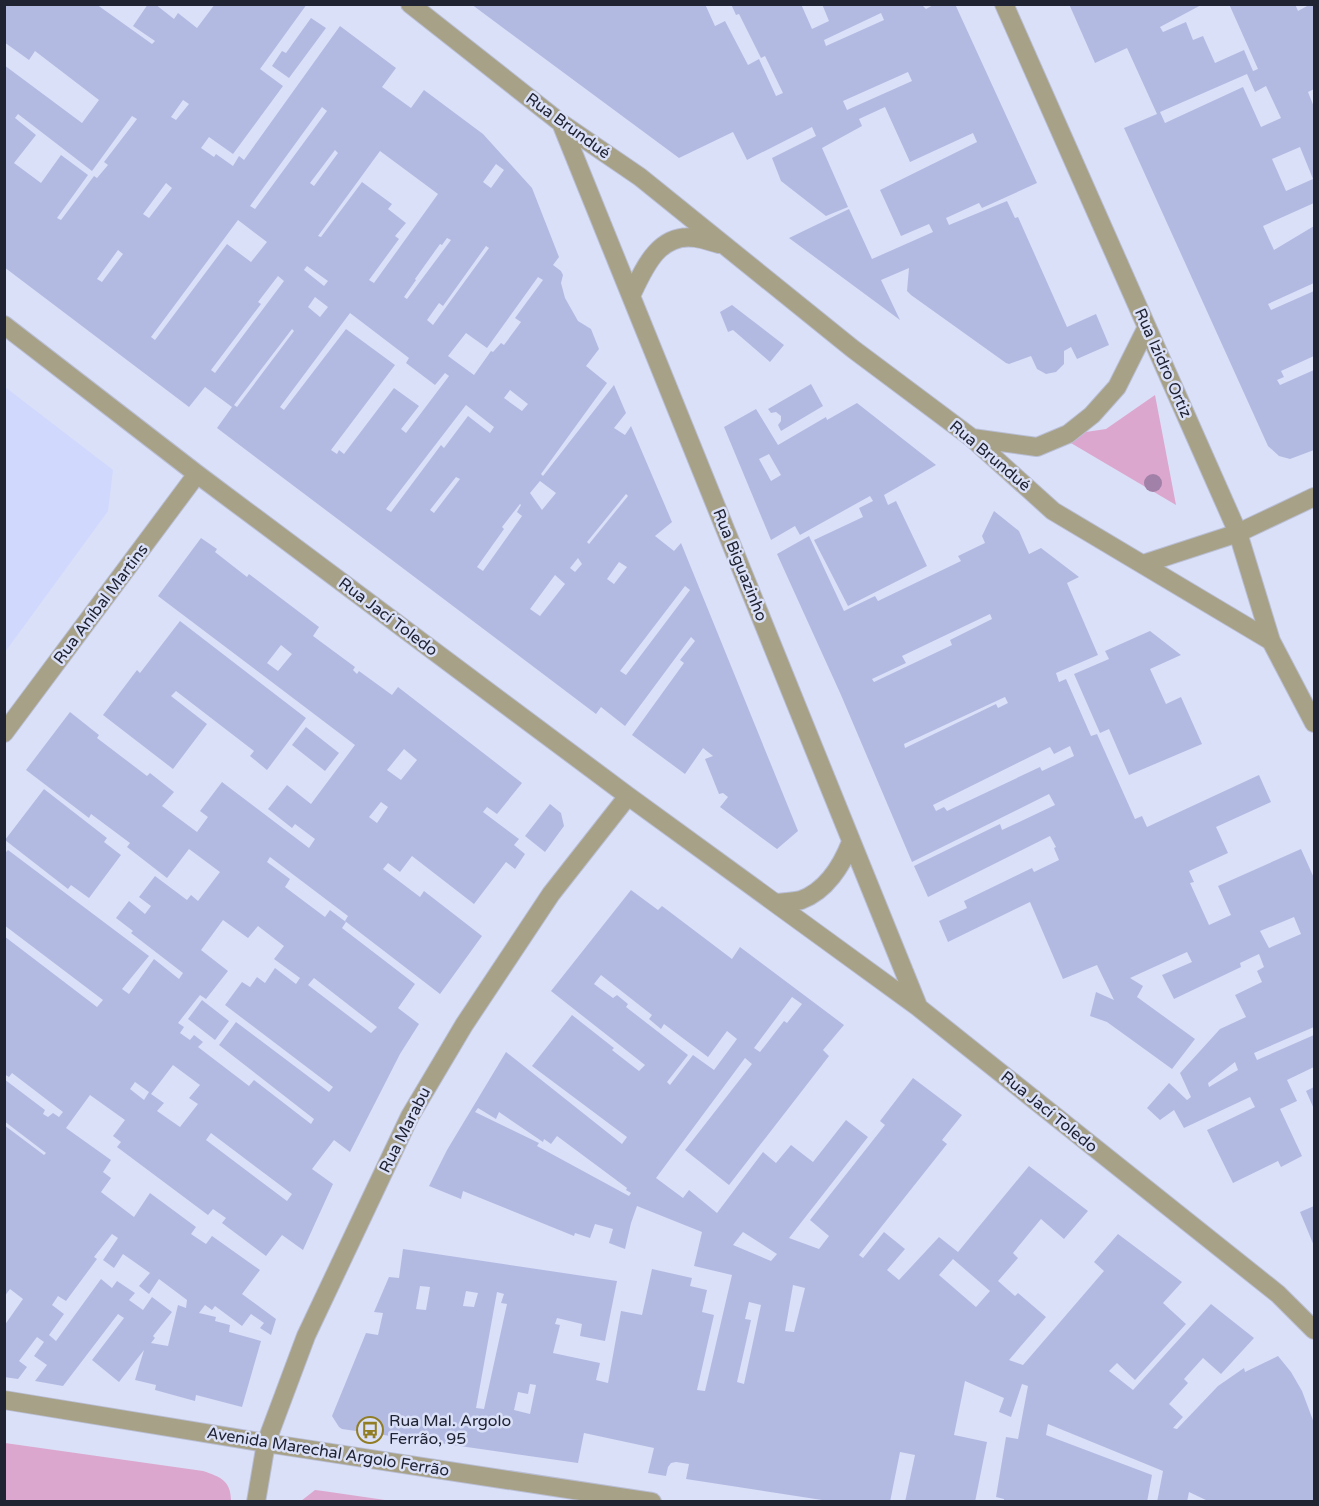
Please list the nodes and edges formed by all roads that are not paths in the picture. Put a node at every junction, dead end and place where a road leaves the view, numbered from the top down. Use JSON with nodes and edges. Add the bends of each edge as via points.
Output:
{"nodes":[{"id":1,"x":410,"y":4,"type":"edge"},
{"id":2,"x":1004,"y":4,"type":"edge"},
{"id":3,"x":561,"y":123,"type":"junction"},
{"id":4,"x":726,"y":246,"type":"junction"},
{"id":5,"x":631,"y":296,"type":"junction"},
{"id":6,"x":4,"y":326,"type":"edge"},
{"id":7,"x":1147,"y":327,"type":"junction"},
{"id":8,"x":972,"y":438,"type":"junction"},
{"id":9,"x":197,"y":474,"type":"junction"},
{"id":10,"x":1314,"y":497,"type":"edge"},
{"id":11,"x":1238,"y":533,"type":"junction"},
{"id":12,"x":1143,"y":564,"type":"junction"},
{"id":13,"x":1270,"y":641,"type":"junction"},
{"id":14,"x":1314,"y":723,"type":"edge"},
{"id":15,"x":4,"y":733,"type":"edge"},
{"id":16,"x":627,"y":796,"type":"junction"},
{"id":17,"x":851,"y":842,"type":"junction"},
{"id":18,"x":776,"y":903,"type":"junction"},
{"id":19,"x":918,"y":1007,"type":"junction"},
{"id":20,"x":1314,"y":1330,"type":"edge"},
{"id":21,"x":4,"y":1400,"type":"edge"},
{"id":22,"x":266,"y":1443,"type":"junction"},
{"id":23,"x":256,"y":1502,"type":"edge"},
{"id":24,"x":652,"y":1502,"type":"edge"}],
"edges":[{"from":1,"to":3,"type":"street","name":"Rua Brundué"},
{"from":2,"to":7,"type":"street","name":"Rua Izidro Ortiz"},
{"from":3,"to":4,"type":"street","name":"Rua Brundué","via":[[640,177]]},
{"from":3,"to":5,"type":"street","name":"Rua Biguazinho"},
{"from":4,"to":5,"type":"street","name":"Rua Brundué","via":[[695,237],[674,239],[655,252]]},
{"from":4,"to":8,"type":"street","name":"Rua Brundué","via":[[853,350]]},
{"from":5,"to":17,"type":"street","name":"Rua Biguazinho"},
{"from":6,"to":9,"type":"street","name":"Rua Jací Toledo"},
{"from":7,"to":8,"type":"street","via":[[1117,387],[1068,434],[1037,447]]},
{"from":7,"to":11,"type":"street","name":"Rua Izidro Ortiz"},
{"from":8,"to":12,"type":"street","name":"Rua Brundué","via":[[1053,511]]},
{"from":9,"to":15,"type":"street","name":"Rua Aníbal Martins"},
{"from":9,"to":16,"type":"street","name":"Rua Jací Toledo"},
{"from":10,"to":11,"type":"street"},
{"from":11,"to":12,"type":"street"},
{"from":11,"to":13,"type":"street","name":"Rua Izidro Ortiz"},
{"from":12,"to":13,"type":"street","name":"Rua Brundué"},
{"from":13,"to":14,"type":"street","name":"Rua Izidro Ortiz"},
{"from":16,"to":18,"type":"street","name":"Rua Jací Toledo"},
{"from":16,"to":22,"type":"street","name":"Rua Marabu","via":[[551,894],[464,1025],[410,1116],[306,1336]]},
{"from":17,"to":18,"type":"street","via":[[845,859],[816,891],[801,900]]},
{"from":17,"to":19,"type":"street","name":"Rua Biguazinho"},
{"from":18,"to":19,"type":"street","name":"Rua Jací Toledo"},
{"from":19,"to":20,"type":"street","name":"Rua Jací Toledo","via":[[1278,1294]]},
{"from":21,"to":22,"type":"street","name":"Avenida Marechal Argolo Ferrão"},
{"from":22,"to":23,"type":"street","name":"Rua Marabu"},
{"from":22,"to":24,"type":"street","name":"Avenida Marechal Argolo Ferrão"}]}
